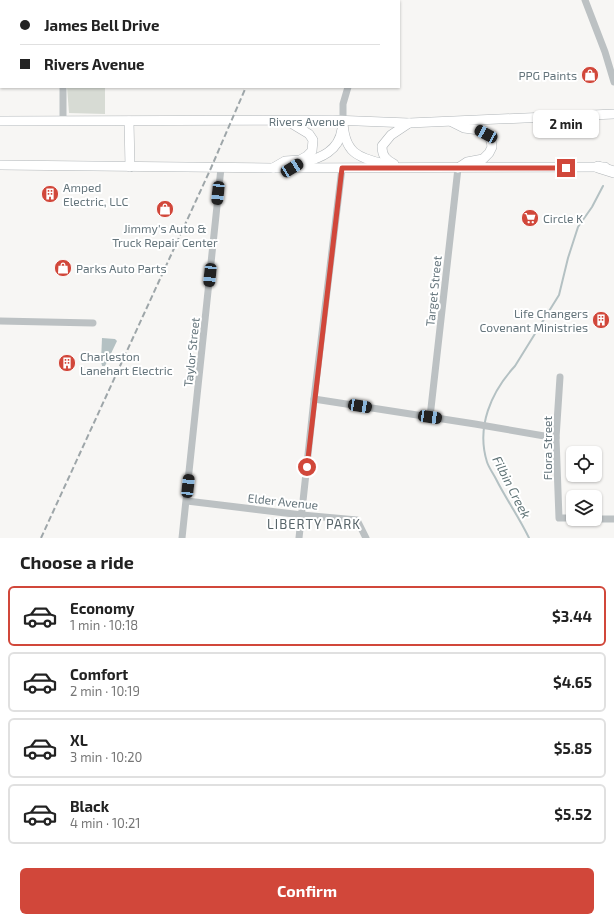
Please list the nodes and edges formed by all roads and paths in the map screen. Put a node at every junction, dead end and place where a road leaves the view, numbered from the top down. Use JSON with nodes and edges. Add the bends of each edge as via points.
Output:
{"nodes":[{"id":1,"x":148,"y":0,"type":"edge"},
{"id":2,"x":159,"y":0,"type":"edge"},
{"id":3,"x":585,"y":0,"type":"edge"},
{"id":4,"x":614,"y":82,"type":"edge"},
{"id":5,"x":63,"y":88,"type":"edge"},
{"id":6,"x":348,"y":88,"type":"edge"},
{"id":7,"x":614,"y":114,"type":"edge"},
{"id":8,"x":0,"y":121,"type":"edge"},
{"id":9,"x":63,"y":121,"type":"junction"},
{"id":10,"x":129,"y":121,"type":"junction"},
{"id":11,"x":288,"y":121,"type":"junction"},
{"id":12,"x":343,"y":121,"type":"junction"},
{"id":13,"x":451,"y":121,"type":"junction"},
{"id":14,"x":410,"y":123,"type":"junction"},
{"id":15,"x":0,"y":165,"type":"edge"},
{"id":16,"x":130,"y":167,"type":"junction"},
{"id":17,"x":400,"y":167,"type":"junction"},
{"id":18,"x":598,"y":167,"type":"junction"},
{"id":19,"x":614,"y":167,"type":"edge"},
{"id":20,"x":220,"y":168,"type":"junction"},
{"id":21,"x":272,"y":168,"type":"junction"},
{"id":22,"x":292,"y":168,"type":"junction"},
{"id":23,"x":342,"y":168,"type":"junction"},
{"id":24,"x":458,"y":168,"type":"junction"},
{"id":25,"x":614,"y":172,"type":"edge"},
{"id":26,"x":0,"y":321,"type":"edge"},
{"id":27,"x":93,"y":323,"type":"dead end"},
{"id":28,"x":560,"y":377,"type":"dead end"},
{"id":29,"x":314,"y":399,"type":"junction"},
{"id":30,"x":430,"y":417,"type":"junction"},
{"id":31,"x":556,"y":438,"type":"junction"},
{"id":32,"x":187,"y":501,"type":"junction"},
{"id":33,"x":302,"y":515,"type":"junction"},
{"id":34,"x":566,"y":518,"type":"edge"},
{"id":35,"x":602,"y":519,"type":"edge"},
{"id":36,"x":614,"y":519,"type":"edge"},
{"id":37,"x":182,"y":538,"type":"edge"},
{"id":38,"x":299,"y":538,"type":"edge"},
{"id":39,"x":366,"y":538,"type":"edge"}],
"edges":[{"from":1,"to":2,"type":"street"},
{"from":3,"to":4,"type":"street"},
{"from":5,"to":9,"type":"street"},
{"from":6,"to":12,"type":"street","via":[[343,104]]},
{"from":7,"to":13,"type":"main road","name":"Rivers Avenue"},
{"from":8,"to":9,"type":"main road","name":"Rivers Avenue"},
{"from":9,"to":10,"type":"main road","name":"Rivers Avenue"},
{"from":10,"to":11,"type":"main road","name":"Rivers Avenue"},
{"from":10,"to":16,"type":"main road"},
{"from":11,"to":12,"type":"main road","name":"Rivers Avenue"},
{"from":11,"to":21,"type":"main road","via":[[309,134],[313,140],[312,150],[300,160],[285,161]]},
{"from":12,"to":14,"type":"main road","name":"Rivers Avenue"},
{"from":12,"to":17,"type":"main road","via":[[346,142],[358,155]]},
{"from":12,"to":22,"type":"main road","via":[[341,135],[332,150],[322,157]]},
{"from":13,"to":14,"type":"main road","name":"Rivers Avenue"},
{"from":13,"to":24,"type":"main road","via":[[464,128],[479,130],[491,140],[492,147],[483,159],[467,162]]},
{"from":14,"to":17,"type":"main road","via":[[390,135],[382,146],[386,160]]},
{"from":15,"to":16,"type":"main road"},
{"from":16,"to":20,"type":"main road"},
{"from":17,"to":23,"type":"main road"},
{"from":17,"to":24,"type":"main road"},
{"from":18,"to":19,"type":"main road"},
{"from":18,"to":24,"type":"main road"},
{"from":18,"to":25,"type":"highway"},
{"from":20,"to":21,"type":"main road"},
{"from":20,"to":32,"type":"street","name":"Taylor Street"},
{"from":21,"to":22,"type":"main road"},
{"from":22,"to":23,"type":"main road"},
{"from":23,"to":29,"type":"street"},
{"from":24,"to":30,"type":"street","name":"Target Street"},
{"from":26,"to":27,"type":"street"},
{"from":28,"to":31,"type":"street","name":"Flora Street"},
{"from":29,"to":30,"type":"street"},
{"from":29,"to":33,"type":"street"},
{"from":30,"to":31,"type":"street"},
{"from":31,"to":34,"type":"street","name":"Flora Street","via":[[559,518]]},
{"from":32,"to":33,"type":"street","name":"Elder Avenue"},
{"from":32,"to":37,"type":"street","name":"Taylor Street"},
{"from":33,"to":38,"type":"street"},
{"from":33,"to":39,"type":"street","name":"Elder Avenue","via":[[357,520]]},
{"from":35,"to":36,"type":"street"}]}
